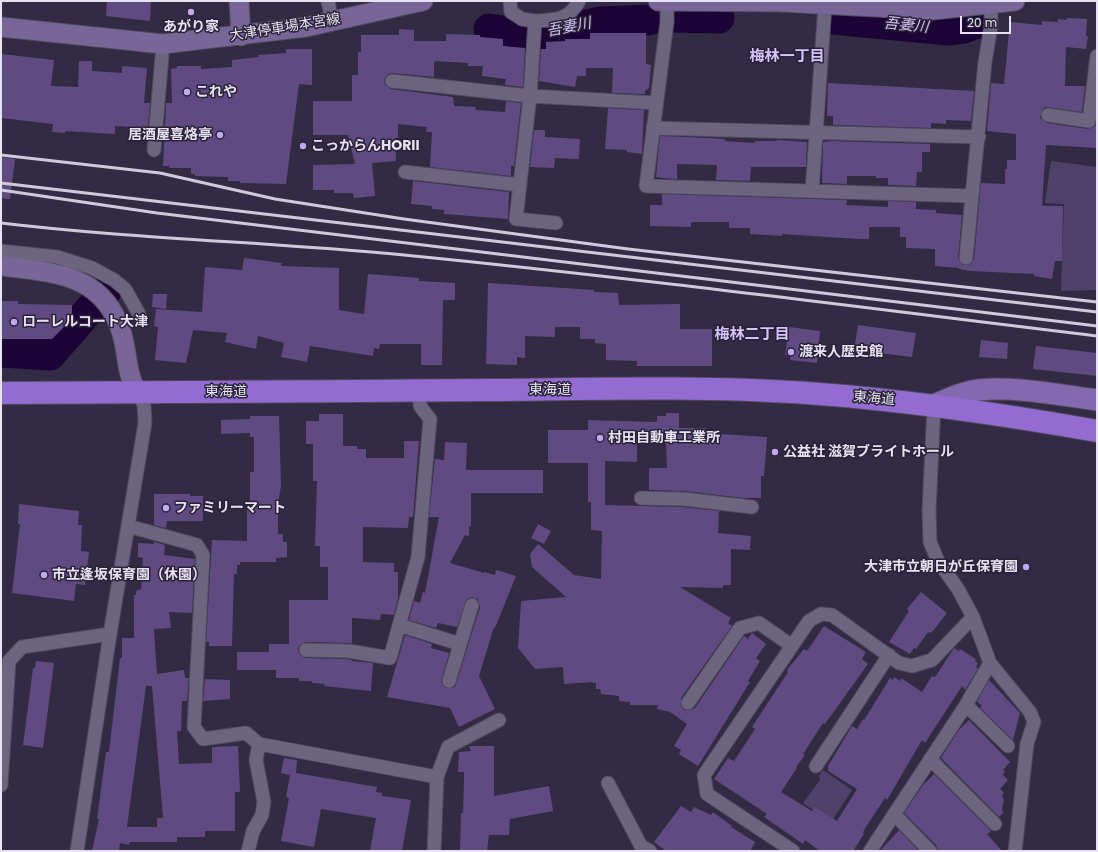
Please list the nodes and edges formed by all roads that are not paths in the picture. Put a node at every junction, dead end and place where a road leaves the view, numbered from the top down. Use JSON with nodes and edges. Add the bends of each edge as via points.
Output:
{"nodes":[{"id":1,"x":239,"y":1,"type":"edge"},
{"id":2,"x":328,"y":1,"type":"edge"},
{"id":3,"x":423,"y":1,"type":"edge"},
{"id":4,"x":510,"y":1,"type":"edge"},
{"id":5,"x":579,"y":1,"type":"edge"},
{"id":6,"x":1015,"y":1,"type":"edge"},
{"id":7,"x":991,"y":4,"type":"junction"},
{"id":8,"x":825,"y":5,"type":"junction"},
{"id":9,"x":665,"y":8,"type":"edge"},
{"id":10,"x":332,"y":22,"type":"junction"},
{"id":11,"x":1,"y":27,"type":"edge"},
{"id":12,"x":535,"y":30,"type":"junction"},
{"id":13,"x":241,"y":36,"type":"junction"},
{"id":14,"x":163,"y":44,"type":"junction"},
{"id":15,"x":1097,"y":56,"type":"edge"},
{"id":16,"x":392,"y":82,"type":"dead end"},
{"id":17,"x":530,"y":96,"type":"junction"},
{"id":18,"x":656,"y":103,"type":"junction"},
{"id":19,"x":1048,"y":115,"type":"dead end"},
{"id":20,"x":653,"y":128,"type":"junction"},
{"id":21,"x":815,"y":132,"type":"junction"},
{"id":22,"x":979,"y":137,"type":"junction"},
{"id":23,"x":154,"y":150,"type":"dead end"},
{"id":24,"x":405,"y":172,"type":"dead end"},
{"id":25,"x":520,"y":185,"type":"junction"},
{"id":26,"x":812,"y":191,"type":"junction"},
{"id":27,"x":971,"y":196,"type":"junction"},
{"id":28,"x":556,"y":223,"type":"dead end"},
{"id":29,"x":1,"y":251,"type":"edge"},
{"id":30,"x":966,"y":258,"type":"dead end"},
{"id":31,"x":1,"y":266,"type":"edge"},
{"id":32,"x":139,"y":314,"type":"dead end"},
{"id":33,"x":420,"y":390,"type":"junction"},
{"id":34,"x":137,"y":392,"type":"junction"},
{"id":35,"x":1,"y":393,"type":"edge"},
{"id":36,"x":1097,"y":400,"type":"edge"},
{"id":37,"x":934,"y":405,"type":"junction"},
{"id":38,"x":1097,"y":431,"type":"edge"},
{"id":39,"x":641,"y":498,"type":"dead end"},
{"id":40,"x":752,"y":508,"type":"dead end"},
{"id":41,"x":128,"y":526,"type":"junction"},
{"id":42,"x":472,"y":605,"type":"dead end"},
{"id":43,"x":973,"y":617,"type":"junction"},
{"id":44,"x":399,"y":625,"type":"junction"},
{"id":45,"x":110,"y":634,"type":"junction"},
{"id":46,"x":460,"y":644,"type":"junction"},
{"id":47,"x":792,"y":646,"type":"junction"},
{"id":48,"x":306,"y":650,"type":"dead end"},
{"id":49,"x":889,"y":656,"type":"junction"},
{"id":50,"x":990,"y":663,"type":"junction"},
{"id":51,"x":449,"y":682,"type":"dead end"},
{"id":52,"x":688,"y":703,"type":"dead end"},
{"id":53,"x":966,"y":705,"type":"junction"},
{"id":54,"x":499,"y":720,"type":"dead end"},
{"id":55,"x":259,"y":744,"type":"junction"},
{"id":56,"x":1008,"y":746,"type":"dead end"},
{"id":57,"x":930,"y":759,"type":"junction"},
{"id":58,"x":816,"y":766,"type":"dead end"},
{"id":59,"x":437,"y":777,"type":"junction"},
{"id":60,"x":608,"y":784,"type":"dead end"},
{"id":61,"x":1,"y":785,"type":"edge"},
{"id":62,"x":894,"y":814,"type":"junction"},
{"id":63,"x":995,"y":824,"type":"dead end"},
{"id":64,"x":643,"y":849,"type":"edge"},
{"id":65,"x":76,"y":851,"type":"edge"},
{"id":66,"x":248,"y":851,"type":"edge"},
{"id":67,"x":434,"y":851,"type":"edge"},
{"id":68,"x":793,"y":851,"type":"edge"},
{"id":69,"x":870,"y":851,"type":"edge"},
{"id":70,"x":930,"y":851,"type":"edge"},
{"id":71,"x":1015,"y":851,"type":"edge"}],
"edges":[{"from":1,"to":13,"type":"street"},
{"from":2,"to":10,"type":"street"},
{"from":3,"to":10,"type":"street","name":"大津停車場本宮線"},
{"from":4,"to":12,"type":"street","via":[[511,12]]},
{"from":5,"to":12,"type":"street","via":[[574,10],[562,18]]},
{"from":6,"to":7,"type":"street"},
{"from":7,"to":8,"type":"street","via":[[933,10]]},
{"from":7,"to":22,"type":"street"},
{"from":8,"to":9,"type":"street"},
{"from":8,"to":21,"type":"street"},
{"from":9,"to":18,"type":"street"},
{"from":10,"to":13,"type":"street","name":"大津停車場本宮線"},
{"from":11,"to":14,"type":"street","name":"大津停車場本宮線"},
{"from":12,"to":17,"type":"street"},
{"from":13,"to":14,"type":"street","name":"大津停車場本宮線"},
{"from":14,"to":23,"type":"street"},
{"from":15,"to":19,"type":"street","via":[[1089,121]]},
{"from":16,"to":17,"type":"street"},
{"from":17,"to":18,"type":"street"},
{"from":17,"to":25,"type":"street"},
{"from":18,"to":20,"type":"street"},
{"from":20,"to":21,"type":"street"},
{"from":20,"to":26,"type":"street","via":[[646,186]]},
{"from":21,"to":22,"type":"street"},
{"from":21,"to":26,"type":"street"},
{"from":22,"to":27,"type":"street"},
{"from":24,"to":25,"type":"street"},
{"from":25,"to":28,"type":"street","via":[[516,219]]},
{"from":26,"to":27,"type":"street"},
{"from":27,"to":30,"type":"street"},
{"from":29,"to":32,"type":"street","via":[[57,257],[92,268],[125,289]]},
{"from":31,"to":34,"type":"street","via":[[58,274],[82,282],[103,298],[115,315],[122,334],[130,380]]},
{"from":33,"to":34,"type":"highway","name":"東海道"},
{"from":33,"to":37,"type":"highway","name":"東海道","via":[[743,390]]},
{"from":33,"to":44,"type":"street","via":[[420,406],[430,419],[418,557]]},
{"from":34,"to":35,"type":"highway","name":"東海道"},
{"from":34,"to":41,"type":"street","via":[[144,406],[145,423]]},
{"from":36,"to":37,"type":"main road","via":[[1018,390],[978,390],[960,394]]},
{"from":37,"to":38,"type":"highway","name":"東海道"},
{"from":37,"to":43,"type":"street","via":[[930,542],[938,561],[958,589]]},
{"from":39,"to":40,"type":"street","via":[[684,499]]},
{"from":41,"to":45,"type":"street"},
{"from":41,"to":55,"type":"street","via":[[197,545],[203,555],[194,727],[203,739],[246,734]]},
{"from":42,"to":46,"type":"street"},
{"from":43,"to":49,"type":"street","via":[[932,660],[912,666],[900,663]]},
{"from":43,"to":50,"type":"street"},
{"from":44,"to":46,"type":"street"},
{"from":44,"to":48,"type":"street","via":[[390,658],[349,651]]},
{"from":45,"to":61,"type":"street","via":[[22,647],[8,661]]},
{"from":45,"to":65,"type":"street"},
{"from":46,"to":51,"type":"street"},
{"from":47,"to":49,"type":"street","via":[[809,621],[821,614],[832,615]]},
{"from":47,"to":52,"type":"street","via":[[759,623],[740,628]]},
{"from":47,"to":68,"type":"street","via":[[704,775],[708,794]]},
{"from":49,"to":58,"type":"street"},
{"from":50,"to":53,"type":"street"},
{"from":50,"to":71,"type":"street","via":[[1030,712],[1034,722],[1027,744]]},
{"from":53,"to":56,"type":"street"},
{"from":53,"to":57,"type":"street"},
{"from":54,"to":59,"type":"street","via":[[448,747]]},
{"from":55,"to":59,"type":"street"},
{"from":55,"to":66,"type":"street","via":[[256,760],[264,802],[262,815],[253,831]]},
{"from":57,"to":62,"type":"street"},
{"from":57,"to":63,"type":"street"},
{"from":59,"to":67,"type":"street"},
{"from":60,"to":64,"type":"street"},
{"from":62,"to":69,"type":"street"},
{"from":62,"to":70,"type":"street"}]}
